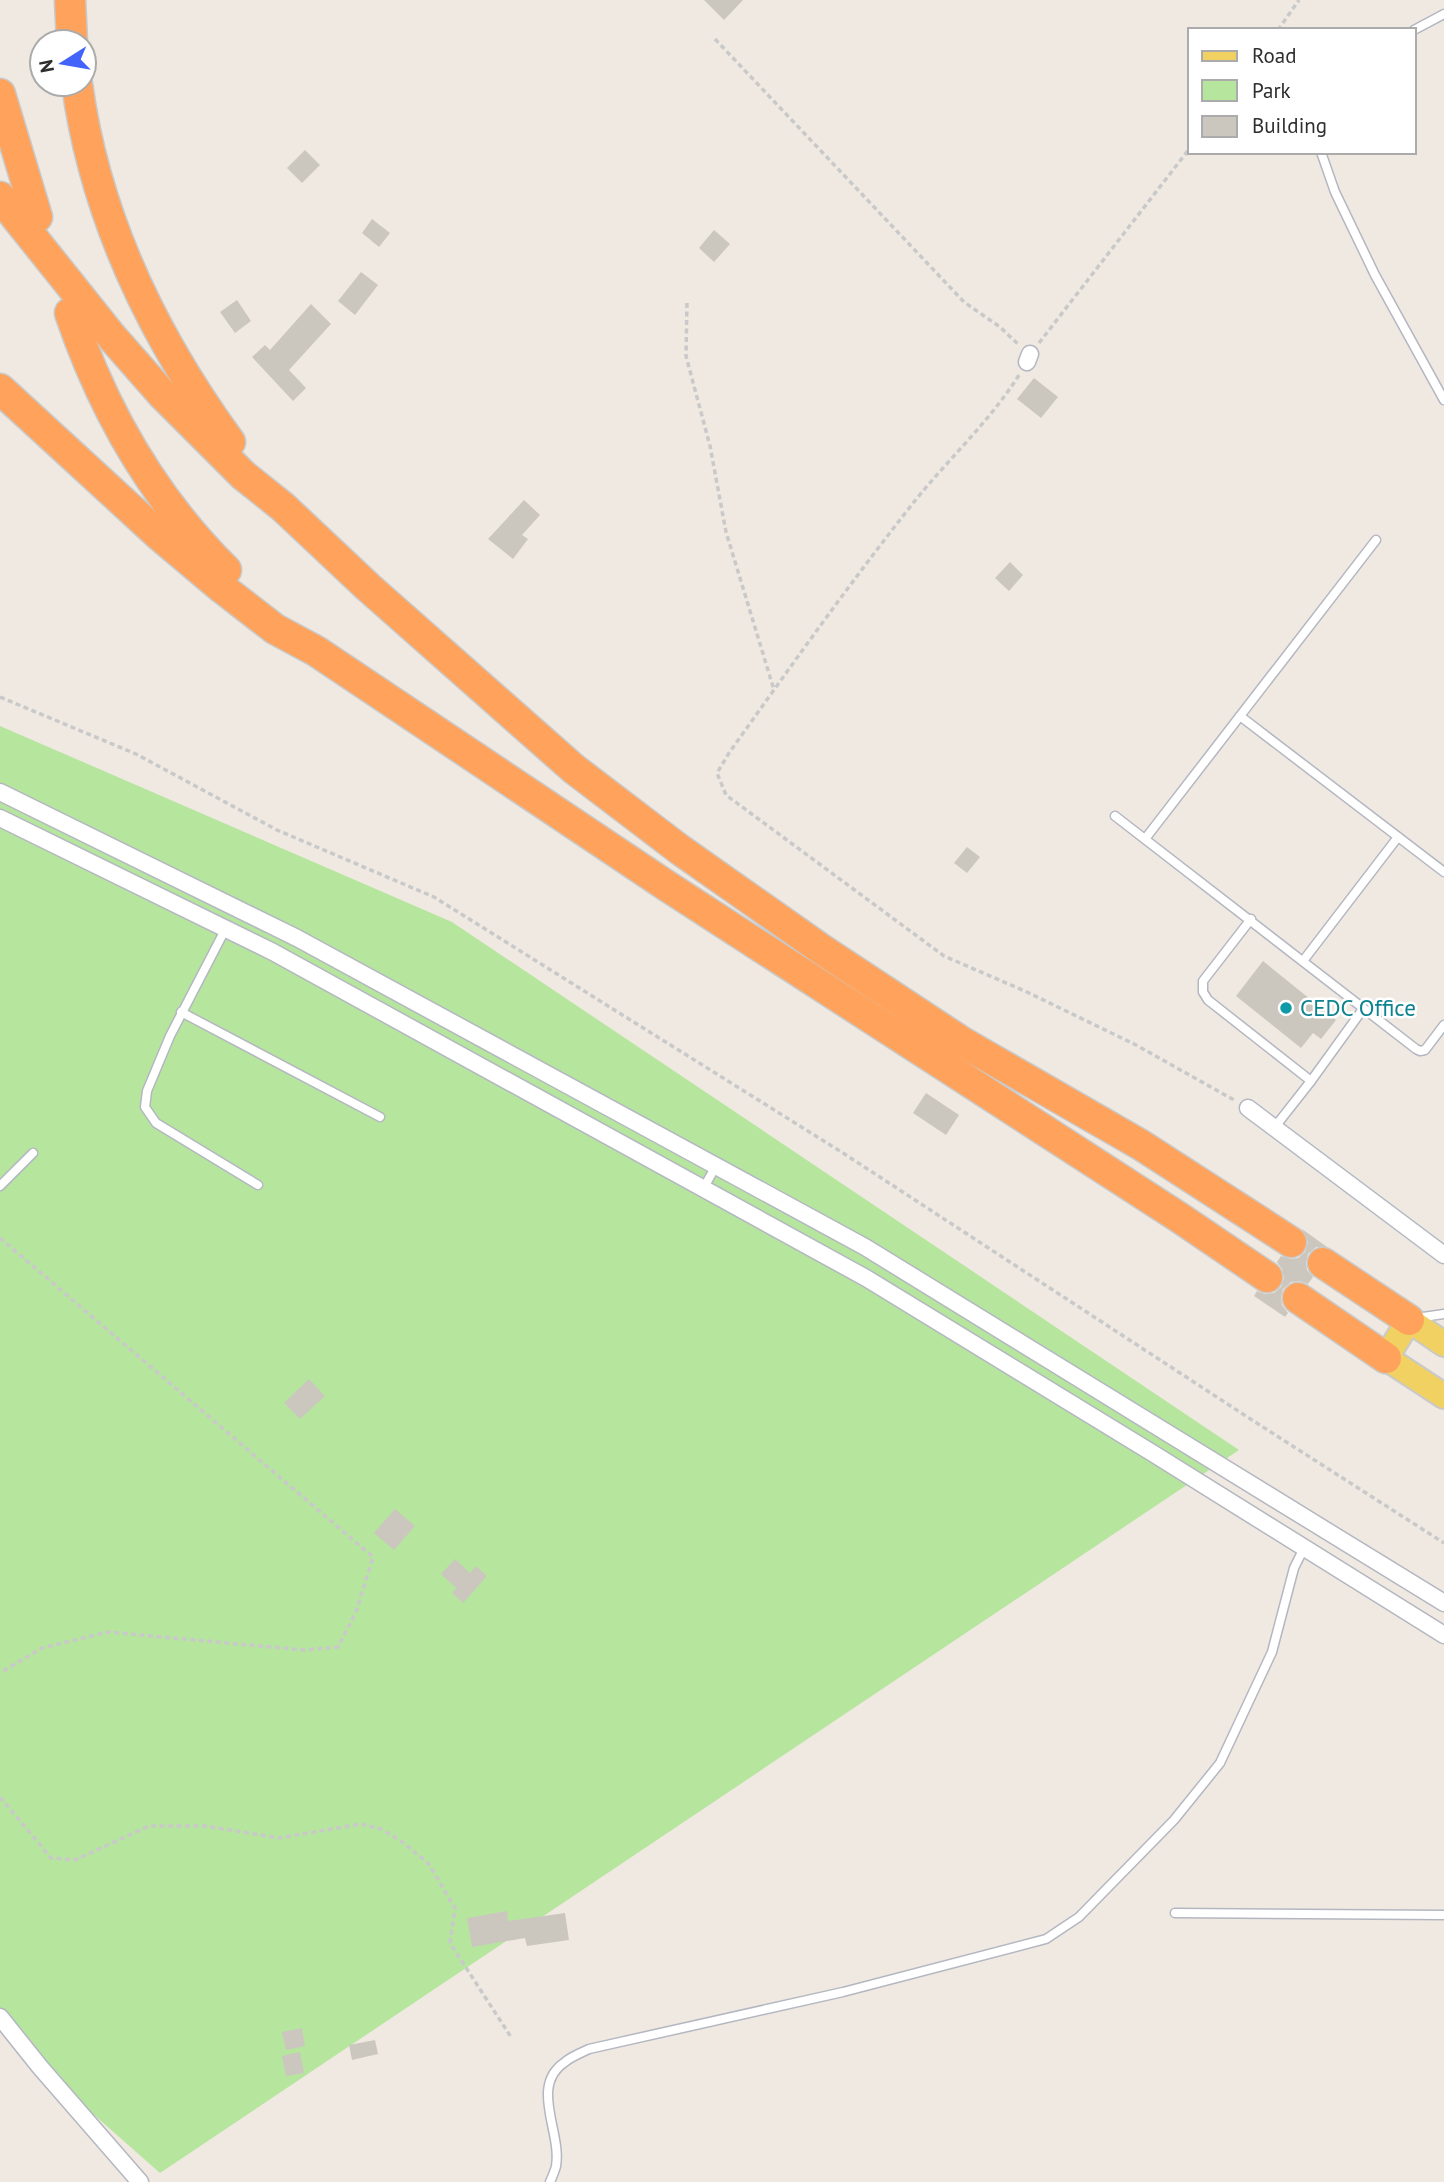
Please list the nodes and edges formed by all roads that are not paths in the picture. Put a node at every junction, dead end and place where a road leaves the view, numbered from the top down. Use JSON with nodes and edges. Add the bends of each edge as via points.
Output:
{"nodes":[{"id":1,"x":70,"y":0,"type":"edge"},
{"id":2,"x":1444,"y":14,"type":"edge"},
{"id":3,"x":71,"y":28,"type":"edge"},
{"id":4,"x":1416,"y":29,"type":"edge"},
{"id":5,"x":0,"y":94,"type":"edge"},
{"id":6,"x":80,"y":98,"type":"edge"},
{"id":7,"x":1322,"y":154,"type":"edge"},
{"id":8,"x":0,"y":198,"type":"edge"},
{"id":9,"x":37,"y":217,"type":"dead end"},
{"id":10,"x":70,"y":313,"type":"dead end"},
{"id":11,"x":0,"y":389,"type":"edge"},
{"id":12,"x":1444,"y":400,"type":"edge"},
{"id":13,"x":283,"y":507,"type":"junction"},
{"id":14,"x":1376,"y":540,"type":"dead end"},
{"id":15,"x":316,"y":651,"type":"junction"},
{"id":16,"x":1240,"y":716,"type":"junction"},
{"id":17,"x":0,"y":792,"type":"edge"},
{"id":18,"x":1115,"y":816,"type":"dead end"},
{"id":19,"x":0,"y":818,"type":"edge"},
{"id":20,"x":1398,"y":837,"type":"junction"},
{"id":21,"x":1145,"y":839,"type":"junction"},
{"id":22,"x":1444,"y":872,"type":"edge"},
{"id":23,"x":1251,"y":919,"type":"junction"},
{"id":24,"x":226,"y":928,"type":"junction"},
{"id":25,"x":1303,"y":961,"type":"junction"},
{"id":26,"x":1363,"y":1009,"type":"junction"},
{"id":27,"x":181,"y":1012,"type":"junction"},
{"id":28,"x":1444,"y":1025,"type":"edge"},
{"id":29,"x":1311,"y":1081,"type":"junction"},
{"id":30,"x":1248,"y":1108,"type":"road end"},
{"id":31,"x":380,"y":1116,"type":"dead end"},
{"id":32,"x":1274,"y":1128,"type":"junction"},
{"id":33,"x":33,"y":1153,"type":"dead end"},
{"id":34,"x":716,"y":1166,"type":"junction"},
{"id":35,"x":258,"y":1185,"type":"dead end"},
{"id":36,"x":0,"y":1186,"type":"edge"},
{"id":37,"x":703,"y":1189,"type":"junction"},
{"id":38,"x":1291,"y":1242,"type":"dead end"},
{"id":39,"x":1444,"y":1255,"type":"edge"},
{"id":40,"x":1323,"y":1263,"type":"dead end"},
{"id":41,"x":1267,"y":1277,"type":"dead end"},
{"id":42,"x":1298,"y":1298,"type":"dead end"},
{"id":43,"x":1444,"y":1314,"type":"edge"},
{"id":44,"x":1409,"y":1320,"type":"junction"},
{"id":45,"x":1444,"y":1344,"type":"edge"},
{"id":46,"x":1385,"y":1358,"type":"junction"},
{"id":47,"x":1444,"y":1396,"type":"edge"},
{"id":48,"x":1304,"y":1548,"type":"junction"},
{"id":49,"x":1444,"y":1603,"type":"edge"},
{"id":50,"x":1444,"y":1635,"type":"edge"},
{"id":51,"x":1175,"y":1913,"type":"dead end"},
{"id":52,"x":1444,"y":1915,"type":"edge"},
{"id":53,"x":0,"y":2017,"type":"edge"},
{"id":54,"x":140,"y":2182,"type":"edge"},
{"id":55,"x":550,"y":2182,"type":"edge"}],
"edges":[{"from":1,"to":3,"type":"highway"},
{"from":2,"to":4,"type":"lane"},
{"from":5,"to":9,"type":"highway"},
{"from":6,"to":13,"type":"highway","via":[[100,192],[150,316],[192,389]]},
{"from":7,"to":12,"type":"lane","via":[[1375,275]]},
{"from":8,"to":13,"type":"highway","via":[[163,395],[243,475]]},
{"from":10,"to":15,"type":"highway","via":[[107,406],[158,490],[218,562]]},
{"from":11,"to":15,"type":"highway","via":[[222,588],[275,629]]},
{"from":13,"to":38,"type":"highway","via":[[531,732],[679,849],[962,1042],[1141,1144]]},
{"from":14,"to":16,"type":"lane"},
{"from":15,"to":41,"type":"highway","via":[[498,775]]},
{"from":16,"to":20,"type":"lane"},
{"from":16,"to":21,"type":"lane"},
{"from":17,"to":34,"type":"street","via":[[297,938]]},
{"from":18,"to":21,"type":"lane"},
{"from":19,"to":24,"type":"street"},
{"from":20,"to":22,"type":"lane"},
{"from":20,"to":25,"type":"lane"},
{"from":21,"to":23,"type":"lane"},
{"from":23,"to":25,"type":"lane"},
{"from":23,"to":29,"type":"lane","via":[[1203,981],[1203,992]]},
{"from":24,"to":27,"type":"lane"},
{"from":24,"to":37,"type":"street"},
{"from":25,"to":26,"type":"lane"},
{"from":26,"to":28,"type":"lane","via":[[1420,1051]]},
{"from":26,"to":29,"type":"lane"},
{"from":27,"to":31,"type":"lane"},
{"from":27,"to":35,"type":"lane","via":[[147,1091],[145,1107],[156,1123]]},
{"from":29,"to":32,"type":"lane"},
{"from":30,"to":32,"type":"street"},
{"from":32,"to":39,"type":"street"},
{"from":33,"to":36,"type":"lane"},
{"from":34,"to":37,"type":"lane"},
{"from":34,"to":49,"type":"street","via":[[902,1268]]},
{"from":37,"to":48,"type":"street","via":[[915,1307]]},
{"from":40,"to":44,"type":"highway"},
{"from":42,"to":46,"type":"highway"},
{"from":43,"to":44,"type":"lane"},
{"from":44,"to":45,"type":"main road"},
{"from":44,"to":46,"type":"main road"},
{"from":46,"to":47,"type":"main road"},
{"from":48,"to":50,"type":"street"},
{"from":48,"to":55,"type":"lane","via":[[1294,1568],[1272,1652],[1220,1763],[1174,1820],[1079,1917],[1046,1939],[843,1992],[589,2049],[563,2062],[547,2090],[556,2141],[556,2167]]},
{"from":51,"to":52,"type":"lane"},
{"from":53,"to":54,"type":"street"}]}
